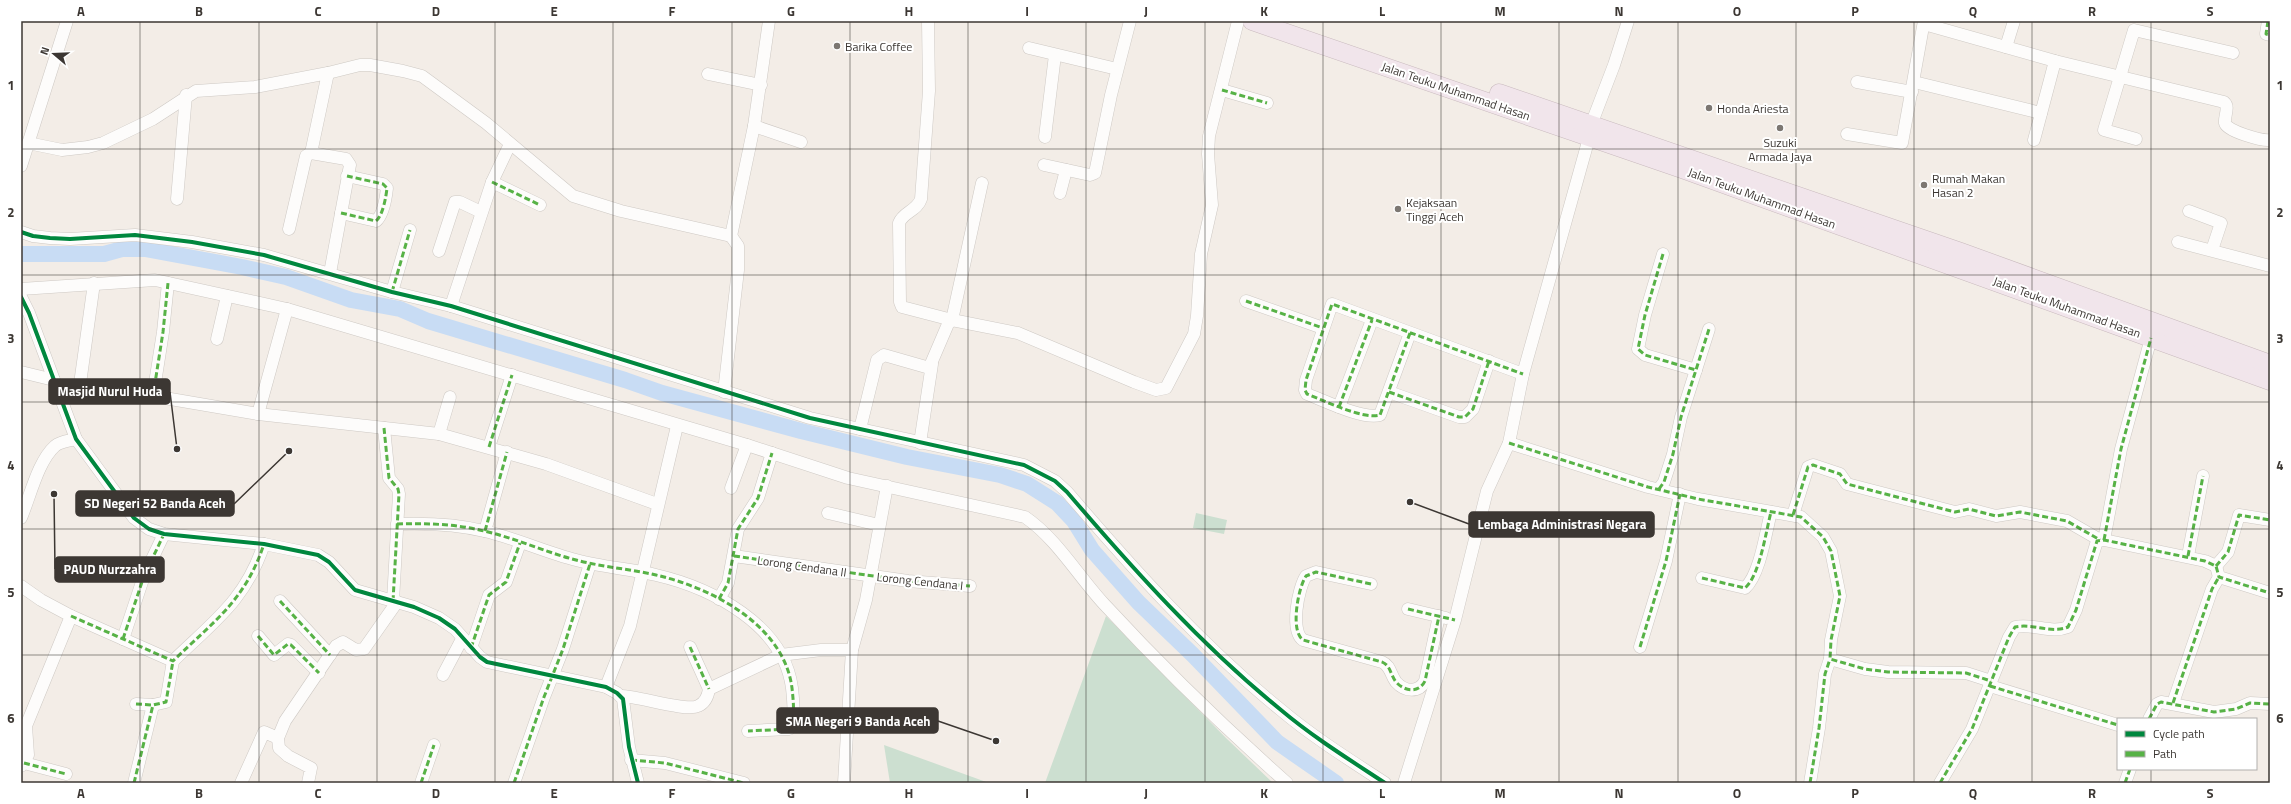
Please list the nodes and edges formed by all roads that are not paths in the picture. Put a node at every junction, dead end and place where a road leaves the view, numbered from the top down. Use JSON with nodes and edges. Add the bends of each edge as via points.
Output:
{"nodes":[{"id":1,"x":67,"y":21,"type":"edge"},
{"id":2,"x":769,"y":21,"type":"edge"},
{"id":3,"x":928,"y":21,"type":"edge"},
{"id":4,"x":1130,"y":21,"type":"edge"},
{"id":5,"x":1238,"y":21,"type":"edge"},
{"id":6,"x":1252,"y":21,"type":"edge"},
{"id":7,"x":1288,"y":21,"type":"edge"},
{"id":8,"x":1628,"y":21,"type":"edge"},
{"id":9,"x":2014,"y":21,"type":"edge"},
{"id":10,"x":2268,"y":21,"type":"edge"},
{"id":11,"x":1924,"y":23,"type":"edge"},
{"id":12,"x":1309,"y":35,"type":"junction"},
{"id":13,"x":2270,"y":35,"type":"edge"},
{"id":14,"x":2006,"y":47,"type":"junction"},
{"id":15,"x":1029,"y":48,"type":"dead end"},
{"id":16,"x":2233,"y":53,"type":"dead end"},
{"id":17,"x":1055,"y":55,"type":"junction"},
{"id":18,"x":2055,"y":61,"type":"junction"},
{"id":19,"x":1117,"y":69,"type":"junction"},
{"id":20,"x":328,"y":73,"type":"junction"},
{"id":21,"x":708,"y":74,"type":"dead end"},
{"id":22,"x":2120,"y":76,"type":"junction"},
{"id":23,"x":1857,"y":82,"type":"dead end"},
{"id":24,"x":761,"y":85,"type":"junction"},
{"id":25,"x":1913,"y":87,"type":"junction"},
{"id":26,"x":1222,"y":90,"type":"junction"},
{"id":27,"x":186,"y":95,"type":"junction"},
{"id":28,"x":1267,"y":103,"type":"dead end"},
{"id":29,"x":2041,"y":113,"type":"junction"},
{"id":30,"x":754,"y":126,"type":"junction"},
{"id":31,"x":1590,"y":131,"type":"junction"},
{"id":32,"x":1847,"y":134,"type":"dead end"},
{"id":33,"x":1044,"y":137,"type":"dead end"},
{"id":34,"x":2136,"y":139,"type":"dead end"},
{"id":35,"x":2034,"y":140,"type":"dead end"},
{"id":36,"x":2270,"y":140,"type":"edge"},
{"id":37,"x":801,"y":142,"type":"dead end"},
{"id":38,"x":28,"y":144,"type":"junction"},
{"id":39,"x":510,"y":144,"type":"junction"},
{"id":40,"x":311,"y":153,"type":"junction"},
{"id":41,"x":1044,"y":165,"type":"dead end"},
{"id":42,"x":21,"y":166,"type":"edge"},
{"id":43,"x":1066,"y":170,"type":"junction"},
{"id":44,"x":347,"y":176,"type":"junction"},
{"id":45,"x":492,"y":182,"type":"junction"},
{"id":46,"x":982,"y":183,"type":"dead end"},
{"id":47,"x":1060,"y":193,"type":"dead end"},
{"id":48,"x":177,"y":199,"type":"dead end"},
{"id":49,"x":540,"y":205,"type":"dead end"},
{"id":50,"x":2189,"y":211,"type":"dead end"},
{"id":51,"x":481,"y":212,"type":"junction"},
{"id":52,"x":341,"y":213,"type":"junction"},
{"id":53,"x":289,"y":229,"type":"dead end"},
{"id":54,"x":410,"y":230,"type":"dead end"},
{"id":55,"x":21,"y":232,"type":"edge"},
{"id":56,"x":731,"y":236,"type":"junction"},
{"id":57,"x":2178,"y":242,"type":"dead end"},
{"id":58,"x":2212,"y":250,"type":"junction"},
{"id":59,"x":439,"y":251,"type":"dead end"},
{"id":60,"x":1663,"y":254,"type":"dead end"},
{"id":61,"x":1958,"y":259,"type":"junction"},
{"id":62,"x":2270,"y":266,"type":"edge"},
{"id":63,"x":330,"y":273,"type":"junction"},
{"id":64,"x":168,"y":283,"type":"junction"},
{"id":65,"x":94,"y":284,"type":"junction"},
{"id":66,"x":21,"y":289,"type":"edge"},
{"id":67,"x":392,"y":292,"type":"junction"},
{"id":68,"x":227,"y":296,"type":"junction"},
{"id":69,"x":21,"y":297,"type":"edge"},
{"id":70,"x":1246,"y":301,"type":"dead end"},
{"id":71,"x":451,"y":306,"type":"junction"},
{"id":72,"x":287,"y":308,"type":"junction"},
{"id":73,"x":952,"y":320,"type":"junction"},
{"id":74,"x":1372,"y":320,"type":"junction"},
{"id":75,"x":1323,"y":328,"type":"junction"},
{"id":76,"x":1709,"y":329,"type":"dead end"},
{"id":77,"x":1410,"y":333,"type":"junction"},
{"id":78,"x":2151,"y":338,"type":"junction"},
{"id":79,"x":217,"y":339,"type":"dead end"},
{"id":80,"x":1489,"y":361,"type":"junction"},
{"id":81,"x":932,"y":364,"type":"junction"},
{"id":82,"x":2270,"y":364,"type":"edge"},
{"id":83,"x":1696,"y":370,"type":"junction"},
{"id":84,"x":21,"y":372,"type":"edge"},
{"id":85,"x":1523,"y":374,"type":"junction"},
{"id":86,"x":512,"y":376,"type":"junction"},
{"id":87,"x":2270,"y":381,"type":"edge"},
{"id":88,"x":56,"y":386,"type":"junction"},
{"id":89,"x":79,"y":391,"type":"junction"},
{"id":90,"x":724,"y":392,"type":"junction"},
{"id":91,"x":1389,"y":392,"type":"junction"},
{"id":92,"x":153,"y":396,"type":"junction"},
{"id":93,"x":450,"y":397,"type":"dead end"},
{"id":94,"x":1339,"y":407,"type":"junction"},
{"id":95,"x":258,"y":414,"type":"junction"},
{"id":96,"x":678,"y":426,"type":"junction"},
{"id":97,"x":384,"y":428,"type":"junction"},
{"id":98,"x":860,"y":429,"type":"junction"},
{"id":99,"x":439,"y":434,"type":"junction"},
{"id":100,"x":76,"y":439,"type":"junction"},
{"id":101,"x":920,"y":443,"type":"junction"},
{"id":102,"x":1509,"y":444,"type":"junction"},
{"id":103,"x":747,"y":445,"type":"junction"},
{"id":104,"x":489,"y":446,"type":"junction"},
{"id":105,"x":507,"y":452,"type":"junction"},
{"id":106,"x":772,"y":453,"type":"junction"},
{"id":107,"x":2203,"y":476,"type":"dead end"},
{"id":108,"x":887,"y":486,"type":"junction"},
{"id":109,"x":731,"y":488,"type":"dead end"},
{"id":110,"x":1659,"y":490,"type":"junction"},
{"id":111,"x":1680,"y":494,"type":"junction"},
{"id":112,"x":658,"y":504,"type":"junction"},
{"id":113,"x":1772,"y":512,"type":"junction"},
{"id":114,"x":828,"y":513,"type":"dead end"},
{"id":115,"x":1793,"y":515,"type":"junction"},
{"id":116,"x":21,"y":518,"type":"edge"},
{"id":117,"x":2270,"y":520,"type":"edge"},
{"id":118,"x":397,"y":524,"type":"junction"},
{"id":119,"x":879,"y":525,"type":"junction"},
{"id":120,"x":485,"y":531,"type":"junction"},
{"id":121,"x":164,"y":534,"type":"junction"},
{"id":122,"x":2102,"y":540,"type":"junction"},
{"id":123,"x":520,"y":543,"type":"junction"},
{"id":124,"x":264,"y":544,"type":"junction"},
{"id":125,"x":734,"y":556,"type":"junction"},
{"id":126,"x":2188,"y":556,"type":"junction"},
{"id":127,"x":590,"y":564,"type":"junction"},
{"id":128,"x":644,"y":572,"type":"junction"},
{"id":129,"x":2217,"y":572,"type":"junction"},
{"id":130,"x":870,"y":576,"type":"junction"},
{"id":131,"x":1702,"y":578,"type":"dead end"},
{"id":132,"x":1371,"y":584,"type":"dead end"},
{"id":133,"x":21,"y":586,"type":"edge"},
{"id":134,"x":970,"y":586,"type":"dead end"},
{"id":135,"x":2270,"y":593,"type":"edge"},
{"id":136,"x":719,"y":599,"type":"junction"},
{"id":137,"x":280,"y":601,"type":"dead end"},
{"id":138,"x":395,"y":602,"type":"junction"},
{"id":139,"x":1408,"y":609,"type":"dead end"},
{"id":140,"x":71,"y":616,"type":"junction"},
{"id":141,"x":1439,"y":616,"type":"junction"},
{"id":142,"x":1455,"y":620,"type":"junction"},
{"id":143,"x":258,"y":636,"type":"dead end"},
{"id":144,"x":123,"y":638,"type":"junction"},
{"id":145,"x":462,"y":639,"type":"junction"},
{"id":146,"x":1640,"y":647,"type":"dead end"},
{"id":147,"x":471,"y":648,"type":"junction"},
{"id":148,"x":690,"y":648,"type":"dead end"},
{"id":149,"x":852,"y":650,"type":"junction"},
{"id":150,"x":330,"y":655,"type":"junction"},
{"id":151,"x":781,"y":655,"type":"junction"},
{"id":152,"x":1830,"y":659,"type":"junction"},
{"id":153,"x":173,"y":661,"type":"junction"},
{"id":154,"x":319,"y":673,"type":"junction"},
{"id":155,"x":443,"y":675,"type":"dead end"},
{"id":156,"x":553,"y":675,"type":"junction"},
{"id":157,"x":1990,"y":684,"type":"junction"},
{"id":158,"x":606,"y":687,"type":"junction"},
{"id":159,"x":709,"y":689,"type":"junction"},
{"id":160,"x":621,"y":696,"type":"junction"},
{"id":161,"x":2173,"y":703,"type":"junction"},
{"id":162,"x":136,"y":704,"type":"dead end"},
{"id":163,"x":2270,"y":704,"type":"edge"},
{"id":164,"x":153,"y":705,"type":"junction"},
{"id":165,"x":2149,"y":718,"type":"edge"},
{"id":166,"x":2117,"y":725,"type":"edge"},
{"id":167,"x":748,"y":731,"type":"dead end"},
{"id":168,"x":278,"y":738,"type":"junction"},
{"id":169,"x":434,"y":745,"type":"dead end"},
{"id":170,"x":631,"y":760,"type":"junction"},
{"id":171,"x":23,"y":765,"type":"edge"},
{"id":172,"x":2130,"y":770,"type":"edge"},
{"id":173,"x":66,"y":774,"type":"dead end"},
{"id":174,"x":134,"y":783,"type":"edge"},
{"id":175,"x":241,"y":783,"type":"edge"},
{"id":176,"x":308,"y":783,"type":"edge"},
{"id":177,"x":422,"y":783,"type":"edge"},
{"id":178,"x":514,"y":783,"type":"edge"},
{"id":179,"x":638,"y":783,"type":"edge"},
{"id":180,"x":744,"y":783,"type":"edge"},
{"id":181,"x":844,"y":783,"type":"edge"},
{"id":182,"x":1287,"y":783,"type":"edge"},
{"id":183,"x":1385,"y":783,"type":"edge"},
{"id":184,"x":1404,"y":783,"type":"edge"},
{"id":185,"x":1810,"y":783,"type":"edge"},
{"id":186,"x":1940,"y":783,"type":"edge"},
{"id":187,"x":2125,"y":783,"type":"edge"}],
"edges":[{"from":1,"to":38,"type":"street"},
{"from":2,"to":24,"type":"street"},
{"from":3,"to":73,"type":"street","via":[[929,90],[922,193],[918,207],[904,215],[899,223],[900,302],[904,308]]},
{"from":4,"to":19,"type":"street"},
{"from":5,"to":26,"type":"street"},
{"from":6,"to":12,"type":"highway","name":"Jalan Teuku Muhammad Hasan"},
{"from":7,"to":12,"type":"highway","name":"Jalan Teuku Muhammad Hasan"},
{"from":8,"to":31,"type":"street"},
{"from":9,"to":14,"type":"street"},
{"from":10,"to":13,"type":"street","via":[[2266,34]]},
{"from":11,"to":14,"type":"street"},
{"from":11,"to":25,"type":"street"},
{"from":12,"to":31,"type":"highway","name":"Jalan Teuku Muhammad Hasan"},
{"from":14,"to":18,"type":"street"},
{"from":15,"to":17,"type":"street"},
{"from":16,"to":22,"type":"street","via":[[2134,30]]},
{"from":17,"to":19,"type":"street"},
{"from":17,"to":33,"type":"street"},
{"from":18,"to":22,"type":"street"},
{"from":18,"to":29,"type":"street"},
{"from":19,"to":43,"type":"street","via":[[1095,174]]},
{"from":20,"to":27,"type":"street","via":[[255,87],[196,90]]},
{"from":20,"to":39,"type":"street","via":[[360,65],[422,76]]},
{"from":20,"to":40,"type":"street"},
{"from":21,"to":24,"type":"street"},
{"from":22,"to":34,"type":"street","via":[[2104,130]]},
{"from":22,"to":36,"type":"street","via":[[2224,102],[2227,107],[2224,123],[2228,128],[2261,140]]},
{"from":23,"to":25,"type":"street"},
{"from":24,"to":30,"type":"street"},
{"from":25,"to":29,"type":"street"},
{"from":25,"to":32,"type":"street","via":[[1901,144]]},
{"from":26,"to":28,"type":"street"},
{"from":26,"to":73,"type":"street","via":[[1209,136],[1212,205],[1201,254],[1194,334],[1166,388],[1156,390],[1134,382],[1018,333]]},
{"from":27,"to":38,"type":"street","via":[[152,118],[103,142],[62,150]]},
{"from":27,"to":48,"type":"street"},
{"from":29,"to":35,"type":"street"},
{"from":30,"to":37,"type":"street"},
{"from":30,"to":56,"type":"street"},
{"from":31,"to":61,"type":"highway","name":"Jalan Teuku Muhammad Hasan"},
{"from":31,"to":85,"type":"street"},
{"from":38,"to":42,"type":"street"},
{"from":39,"to":45,"type":"street"},
{"from":39,"to":56,"type":"street","via":[[545,170],[573,196],[628,212]]},
{"from":40,"to":44,"type":"street","via":[[346,159],[350,166]]},
{"from":40,"to":53,"type":"street","via":[[305,158]]},
{"from":41,"to":43,"type":"street"},
{"from":43,"to":47,"type":"street"},
{"from":44,"to":52,"type":"street"},
{"from":44,"to":52,"type":"street","via":[[383,184],[387,188],[387,194],[380,218],[376,221]]},
{"from":45,"to":49,"type":"street"},
{"from":45,"to":51,"type":"street"},
{"from":46,"to":73,"type":"street"},
{"from":50,"to":58,"type":"street","via":[[2221,223]]},
{"from":51,"to":59,"type":"street","via":[[455,202]]},
{"from":51,"to":71,"type":"street"},
{"from":52,"to":63,"type":"street"},
{"from":54,"to":67,"type":"street"},
{"from":55,"to":63,"type":"street","via":[[33,236],[70,239],[136,235],[173,239],[264,255]]},
{"from":56,"to":90,"type":"street","via":[[738,246],[739,259]]},
{"from":57,"to":58,"type":"street"},
{"from":58,"to":62,"type":"street"},
{"from":60,"to":83,"type":"street","via":[[1638,349],[1645,355]]},
{"from":61,"to":78,"type":"highway","name":"Jalan Teuku Muhammad Hasan"},
{"from":61,"to":82,"type":"highway","name":"Jalan Teuku Muhammad Hasan"},
{"from":63,"to":67,"type":"street"},
{"from":64,"to":65,"type":"street","via":[[155,280]]},
{"from":64,"to":68,"type":"street"},
{"from":64,"to":92,"type":"street"},
{"from":65,"to":66,"type":"street"},
{"from":65,"to":89,"type":"street"},
{"from":67,"to":71,"type":"street"},
{"from":68,"to":72,"type":"street"},
{"from":68,"to":79,"type":"street"},
{"from":69,"to":88,"type":"street"},
{"from":70,"to":75,"type":"street"},
{"from":71,"to":90,"type":"street"},
{"from":72,"to":86,"type":"street"},
{"from":72,"to":95,"type":"street"},
{"from":73,"to":81,"type":"street"},
{"from":74,"to":75,"type":"street","via":[[1332,304]]},
{"from":74,"to":77,"type":"street"},
{"from":74,"to":94,"type":"street"},
{"from":75,"to":94,"type":"street","via":[[1305,390],[1307,394]]},
{"from":76,"to":83,"type":"street"},
{"from":77,"to":80,"type":"street"},
{"from":77,"to":91,"type":"street"},
{"from":78,"to":87,"type":"highway","name":"Jalan Teuku Muhammad Hasan"},
{"from":78,"to":122,"type":"street","via":[[2121,449]]},
{"from":80,"to":85,"type":"street"},
{"from":80,"to":91,"type":"street","via":[[1473,409],[1465,417]]},
{"from":81,"to":98,"type":"street","via":[[926,367],[880,356]]},
{"from":81,"to":101,"type":"street"},
{"from":83,"to":110,"type":"street","via":[[1673,454]]},
{"from":84,"to":88,"type":"street"},
{"from":85,"to":102,"type":"street"},
{"from":86,"to":96,"type":"street"},
{"from":86,"to":104,"type":"street"},
{"from":88,"to":89,"type":"street"},
{"from":88,"to":100,"type":"street"},
{"from":89,"to":92,"type":"street"},
{"from":90,"to":98,"type":"street","via":[[810,418]]},
{"from":91,"to":94,"type":"street","via":[[1382,412],[1375,416]]},
{"from":92,"to":95,"type":"street"},
{"from":93,"to":99,"type":"street"},
{"from":95,"to":97,"type":"street"},
{"from":96,"to":103,"type":"street"},
{"from":96,"to":112,"type":"street"},
{"from":97,"to":99,"type":"street"},
{"from":97,"to":118,"type":"street","via":[[388,478],[398,489],[399,494]]},
{"from":98,"to":101,"type":"street"},
{"from":99,"to":104,"type":"street"},
{"from":100,"to":116,"type":"street","via":[[61,442],[51,452],[36,480]]},
{"from":100,"to":121,"type":"street","via":[[134,518],[149,529]]},
{"from":101,"to":183,"type":"street","via":[[1024,465],[1055,481],[1165,602],[1228,663],[1281,711]]},
{"from":102,"to":110,"type":"street"},
{"from":102,"to":142,"type":"street","via":[[1487,491]]},
{"from":103,"to":106,"type":"street"},
{"from":103,"to":109,"type":"street"},
{"from":104,"to":105,"type":"street"},
{"from":105,"to":112,"type":"street"},
{"from":105,"to":120,"type":"street"},
{"from":106,"to":108,"type":"street","via":[[848,478]]},
{"from":106,"to":125,"type":"street","via":[[758,498],[738,529]]},
{"from":107,"to":126,"type":"street"},
{"from":108,"to":119,"type":"street"},
{"from":108,"to":182,"type":"street","via":[[1012,512],[1034,523],[1104,604],[1161,664]]},
{"from":110,"to":111,"type":"street"},
{"from":111,"to":113,"type":"street"},
{"from":111,"to":146,"type":"street","via":[[1666,561]]},
{"from":112,"to":128,"type":"street"},
{"from":113,"to":115,"type":"street"},
{"from":113,"to":131,"type":"street","via":[[1754,576],[1745,588]]},
{"from":114,"to":119,"type":"street"},
{"from":115,"to":122,"type":"street","via":[[1808,467],[1813,465],[1840,474],[1847,484],[1955,512],[1969,509],[1996,516],[2020,512],[2067,521]]},
{"from":115,"to":152,"type":"street","via":[[1812,526],[1823,537],[1831,552],[1840,596]]},
{"from":117,"to":129,"type":"street","via":[[2239,515],[2228,552]]},
{"from":118,"to":120,"type":"street","via":[[439,524]]},
{"from":118,"to":138,"type":"street"},
{"from":119,"to":130,"type":"street"},
{"from":120,"to":123,"type":"street"},
{"from":121,"to":124,"type":"street"},
{"from":121,"to":144,"type":"street","via":[[144,576]]},
{"from":122,"to":126,"type":"street"},
{"from":122,"to":157,"type":"street","via":[[2093,549],[2076,610],[2068,627],[2058,630],[2023,625],[2015,627]]},
{"from":123,"to":127,"type":"street"},
{"from":123,"to":147,"type":"street","via":[[506,582],[489,594]]},
{"from":124,"to":138,"type":"street","via":[[318,555],[329,562],[355,590]]},
{"from":124,"to":153,"type":"street","via":[[257,565],[240,595]]},
{"from":125,"to":130,"type":"street","name":"Lorong Cendana II"},
{"from":125,"to":136,"type":"street","via":[[728,583]]},
{"from":126,"to":129,"type":"street","via":[[2213,563]]},
{"from":127,"to":128,"type":"street"},
{"from":127,"to":156,"type":"street"},
{"from":128,"to":136,"type":"street","via":[[670,579]]},
{"from":128,"to":158,"type":"street","via":[[630,626]]},
{"from":129,"to":135,"type":"street"},
{"from":129,"to":161,"type":"street"},
{"from":130,"to":134,"type":"street","name":"Lorong Cendana I"},
{"from":130,"to":149,"type":"street","via":[[862,622]]},
{"from":132,"to":141,"type":"street","via":[[1316,572],[1306,576],[1300,588],[1296,625],[1299,637],[1382,662],[1389,667],[1401,686],[1415,690],[1420,689],[1425,681]]},
{"from":133,"to":140,"type":"street"},
{"from":136,"to":151,"type":"street","via":[[758,625]]},
{"from":137,"to":150,"type":"street"},
{"from":138,"to":145,"type":"street","via":[[440,618]]},
{"from":138,"to":150,"type":"street","via":[[364,649],[356,650],[343,642],[336,646]]},
{"from":139,"to":141,"type":"street"},
{"from":140,"to":144,"type":"street"},
{"from":140,"to":171,"type":"street","via":[[26,726],[28,748]]},
{"from":141,"to":142,"type":"street"},
{"from":142,"to":184,"type":"street"},
{"from":143,"to":154,"type":"street","via":[[274,655],[288,644],[291,645]]},
{"from":144,"to":153,"type":"street"},
{"from":145,"to":147,"type":"street"},
{"from":145,"to":155,"type":"street"},
{"from":147,"to":156,"type":"street","via":[[487,662]]},
{"from":148,"to":159,"type":"street"},
{"from":149,"to":151,"type":"street","via":[[821,650]]},
{"from":149,"to":181,"type":"street"},
{"from":150,"to":154,"type":"street"},
{"from":151,"to":159,"type":"street"},
{"from":151,"to":167,"type":"street","via":[[790,676],[792,725],[789,729]]},
{"from":152,"to":157,"type":"street","via":[[1865,669],[1888,672],[1966,673]]},
{"from":152,"to":185,"type":"street"},
{"from":153,"to":164,"type":"street","via":[[166,702]]},
{"from":154,"to":168,"type":"street","via":[[292,711]]},
{"from":156,"to":158,"type":"street"},
{"from":156,"to":178,"type":"street"},
{"from":157,"to":166,"type":"street"},
{"from":157,"to":186,"type":"street","via":[[1972,729]]},
{"from":158,"to":160,"type":"street"},
{"from":159,"to":160,"type":"street","via":[[705,700],[697,707],[635,696]]},
{"from":160,"to":170,"type":"street"},
{"from":161,"to":163,"type":"street","via":[[2214,712],[2236,709],[2250,703]]},
{"from":161,"to":165,"type":"street","via":[[2156,704]]},
{"from":162,"to":164,"type":"street"},
{"from":164,"to":174,"type":"street"},
{"from":168,"to":175,"type":"street","via":[[264,732]]},
{"from":168,"to":176,"type":"street","via":[[282,752],[311,768]]},
{"from":169,"to":177,"type":"street"},
{"from":170,"to":179,"type":"street"},
{"from":170,"to":180,"type":"street","via":[[665,763]]},
{"from":171,"to":173,"type":"street"},
{"from":172,"to":187,"type":"street"}]}
